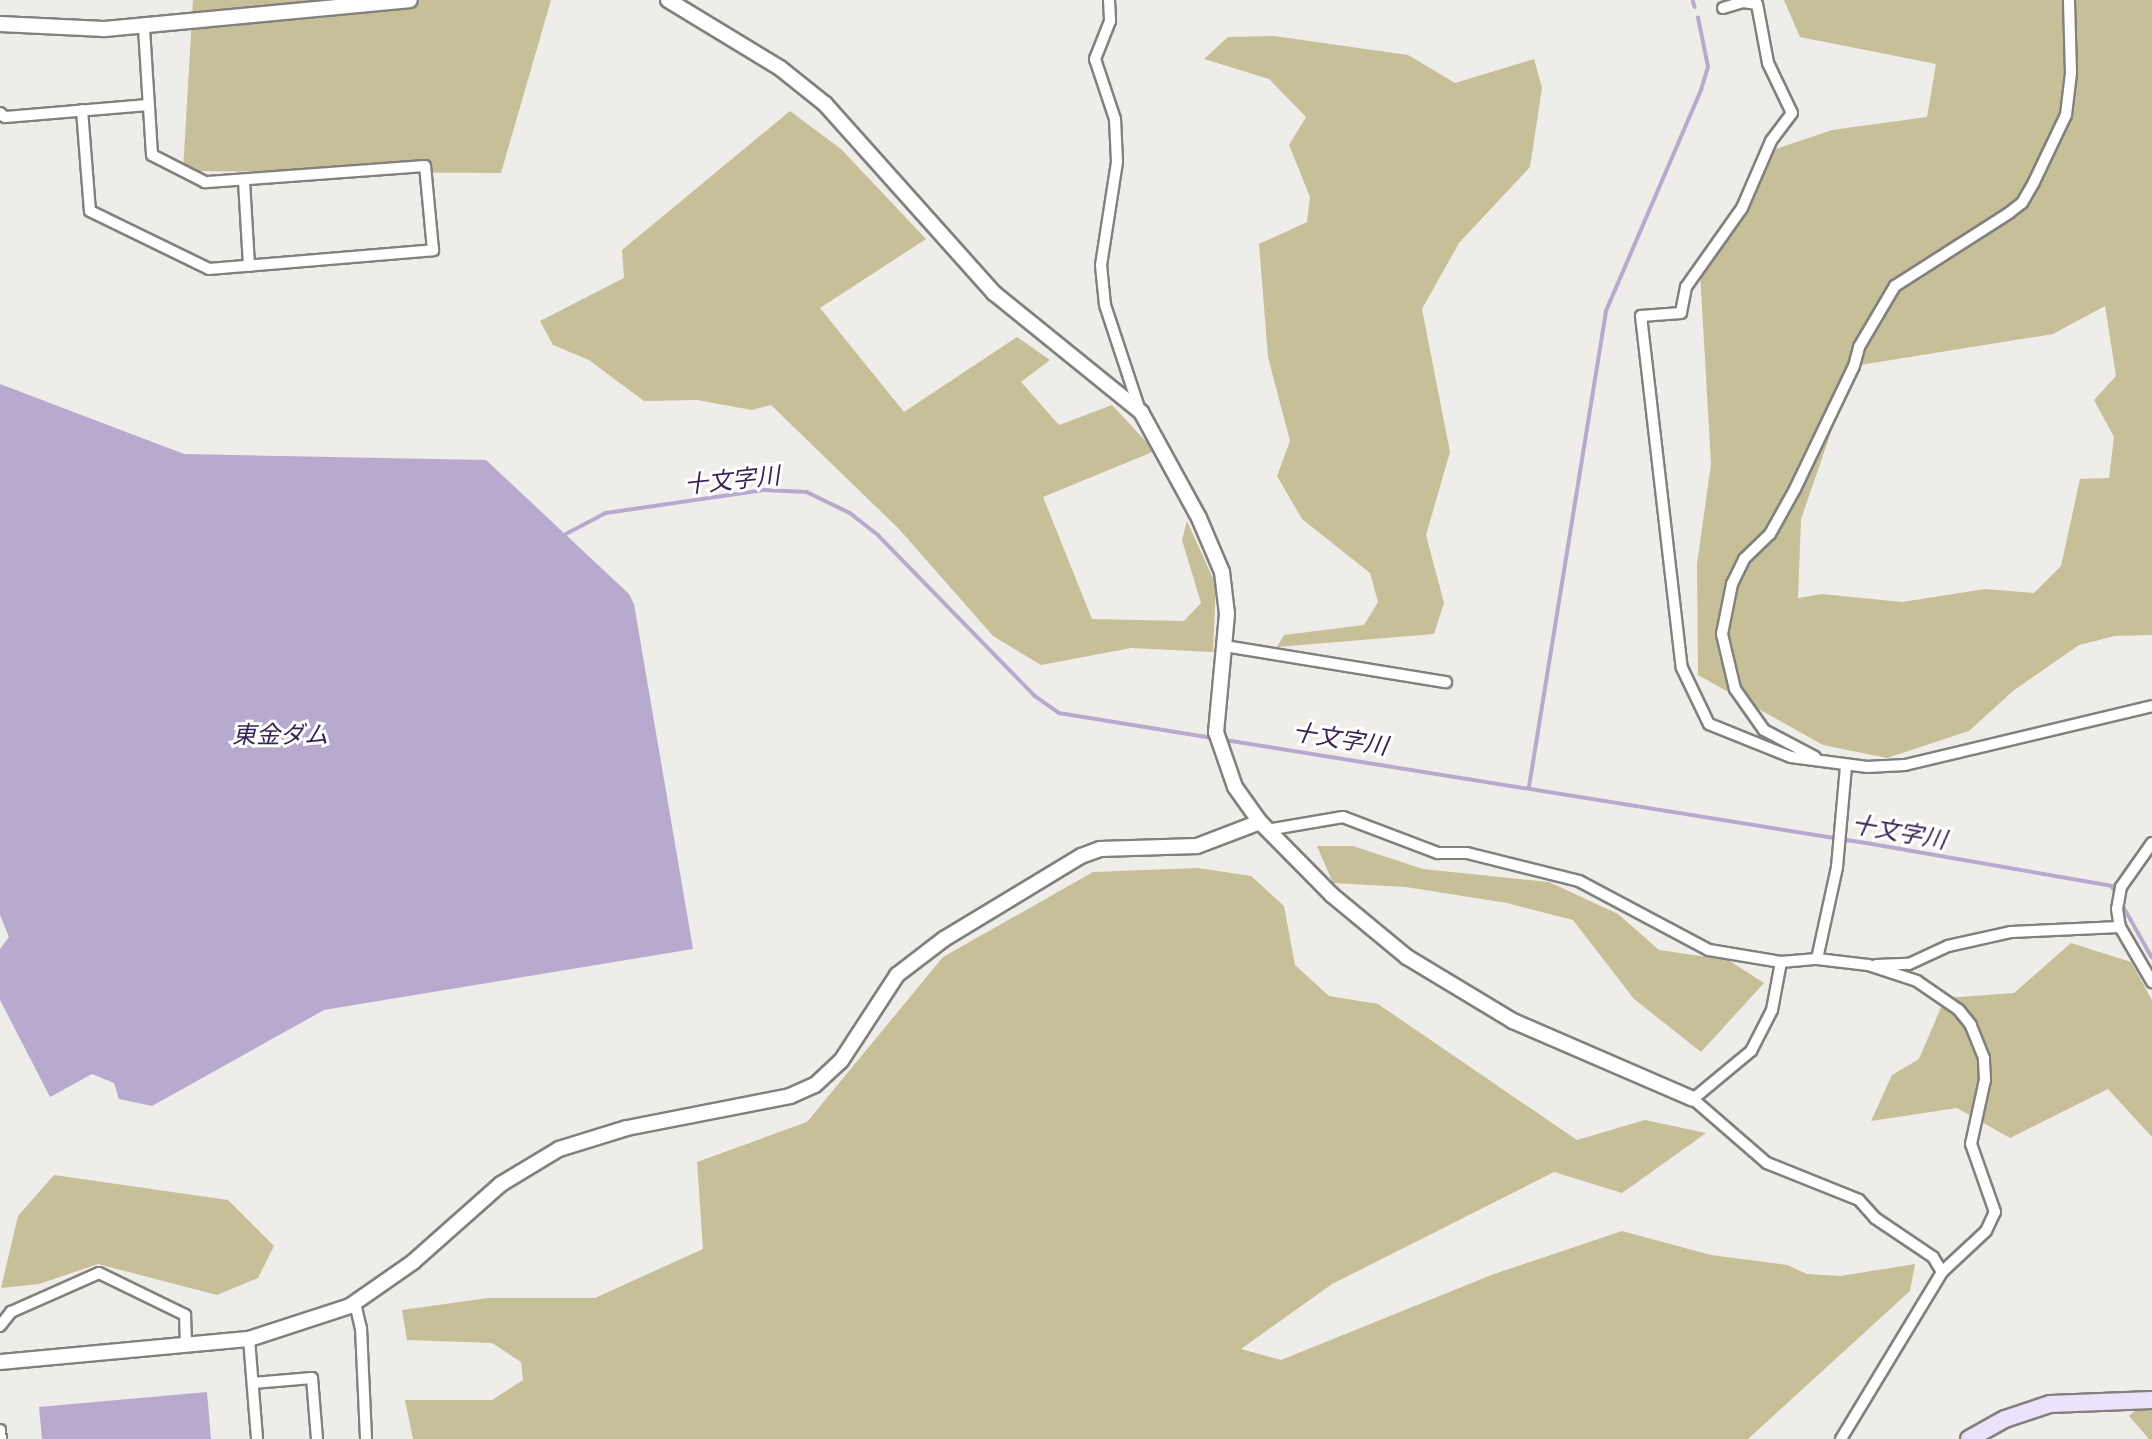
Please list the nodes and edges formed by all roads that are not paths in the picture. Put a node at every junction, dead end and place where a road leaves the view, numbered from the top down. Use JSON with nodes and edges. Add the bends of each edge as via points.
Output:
{"nodes":[{"id":1,"x":410,"y":0,"type":"edge"},
{"id":2,"x":668,"y":0,"type":"edge"},
{"id":3,"x":1109,"y":0,"type":"edge"},
{"id":4,"x":2069,"y":0,"type":"edge"},
{"id":5,"x":1723,"y":8,"type":"dead end"},
{"id":6,"x":0,"y":24,"type":"edge"},
{"id":7,"x":144,"y":27,"type":"junction"},
{"id":8,"x":149,"y":105,"type":"junction"},
{"id":9,"x":82,"y":110,"type":"junction"},
{"id":10,"x":0,"y":113,"type":"edge"},
{"id":11,"x":244,"y":181,"type":"junction"},
{"id":12,"x":249,"y":266,"type":"junction"},
{"id":13,"x":1141,"y":412,"type":"junction"},
{"id":14,"x":1225,"y":646,"type":"junction"},
{"id":15,"x":1446,"y":682,"type":"dead end"},
{"id":16,"x":2152,"y":705,"type":"edge"},
{"id":17,"x":1821,"y":760,"type":"junction"},
{"id":18,"x":1846,"y":766,"type":"junction"},
{"id":19,"x":1263,"y":826,"type":"junction"},
{"id":20,"x":2152,"y":843,"type":"edge"},
{"id":21,"x":2120,"y":927,"type":"junction"},
{"id":22,"x":1817,"y":959,"type":"junction"},
{"id":23,"x":1781,"y":961,"type":"junction"},
{"id":24,"x":1868,"y":965,"type":"junction"},
{"id":25,"x":2152,"y":982,"type":"edge"},
{"id":26,"x":1693,"y":1099,"type":"junction"},
{"id":27,"x":1942,"y":1272,"type":"junction"},
{"id":28,"x":355,"y":1303,"type":"junction"},
{"id":29,"x":0,"y":1326,"type":"edge"},
{"id":30,"x":249,"y":1339,"type":"junction"},
{"id":31,"x":186,"y":1342,"type":"junction"},
{"id":32,"x":0,"y":1362,"type":"edge"},
{"id":33,"x":253,"y":1382,"type":"junction"},
{"id":34,"x":2152,"y":1400,"type":"edge"},
{"id":35,"x":0,"y":1430,"type":"edge"},
{"id":36,"x":1,"y":1439,"type":"edge"},
{"id":37,"x":257,"y":1439,"type":"edge"},
{"id":38,"x":317,"y":1439,"type":"edge"},
{"id":39,"x":366,"y":1439,"type":"edge"},
{"id":40,"x":1840,"y":1439,"type":"edge"},
{"id":41,"x":1969,"y":1439,"type":"edge"}],
"edges":[{"from":1,"to":7,"type":"street"},
{"from":2,"to":13,"type":"street","via":[[780,68],[825,104],[994,293]]},
{"from":3,"to":13,"type":"street","via":[[1110,21],[1095,59],[1115,119],[1117,162],[1101,265],[1105,305]]},
{"from":4,"to":17,"type":"street","via":[[2071,72],[2066,115],[2022,203],[1895,286],[1864,337],[1795,489],[1770,534],[1744,559],[1732,584],[1722,634],[1735,688],[1764,730]]},
{"from":5,"to":17,"type":"street","via":[[1743,2],[1757,4],[1768,64],[1792,113],[1771,141],[1742,208],[1686,287],[1681,313],[1641,316],[1682,668],[1709,724],[1791,757]]},
{"from":6,"to":7,"type":"street"},
{"from":7,"to":8,"type":"street"},
{"from":8,"to":9,"type":"street"},
{"from":8,"to":11,"type":"street","via":[[152,155],[205,182]]},
{"from":9,"to":10,"type":"street","via":[[5,117]]},
{"from":9,"to":12,"type":"street","via":[[90,211],[209,269]]},
{"from":11,"to":12,"type":"street"},
{"from":11,"to":12,"type":"street","via":[[425,166],[433,250]]},
{"from":13,"to":14,"type":"street","via":[[1222,572]]},
{"from":14,"to":15,"type":"street"},
{"from":14,"to":19,"type":"street","via":[[1216,732],[1235,787]]},
{"from":16,"to":18,"type":"street","via":[[1905,765]]},
{"from":17,"to":18,"type":"street"},
{"from":18,"to":22,"type":"street","via":[[1837,867]]},
{"from":19,"to":23,"type":"street","via":[[1343,817],[1367,822],[1438,853],[1467,853],[1579,881],[1709,950]]},
{"from":19,"to":26,"type":"street","via":[[1332,895],[1407,957],[1513,1021]]},
{"from":19,"to":28,"type":"street","via":[[1196,846],[1100,849],[1081,856],[944,939],[897,975],[841,1061],[815,1085],[790,1096],[627,1128],[559,1149],[501,1184],[413,1262]]},
{"from":20,"to":21,"type":"street","via":[[2121,887]]},
{"from":21,"to":24,"type":"street","via":[[2011,932],[1948,946],[1909,964]]},
{"from":21,"to":25,"type":"street"},
{"from":22,"to":23,"type":"street"},
{"from":22,"to":24,"type":"street"},
{"from":23,"to":26,"type":"street","via":[[1772,1010],[1751,1051]]},
{"from":24,"to":27,"type":"street","via":[[1917,981],[1959,1010],[1978,1037],[1984,1058],[1982,1100],[1971,1144],[1994,1200],[1994,1221]]},
{"from":26,"to":27,"type":"street","via":[[1768,1163],[1859,1200],[1875,1218],[1933,1257]]},
{"from":27,"to":40,"type":"street"},
{"from":28,"to":30,"type":"street"},
{"from":28,"to":39,"type":"street","via":[[361,1328]]},
{"from":29,"to":31,"type":"street","via":[[10,1312],[100,1273],[185,1315]]},
{"from":30,"to":31,"type":"street"},
{"from":30,"to":33,"type":"street"},
{"from":31,"to":32,"type":"street"},
{"from":33,"to":37,"type":"street"},
{"from":33,"to":38,"type":"street","via":[[312,1378]]},
{"from":34,"to":41,"type":"main road","via":[[2050,1404],[2005,1419]]},
{"from":35,"to":36,"type":"street"}]}
